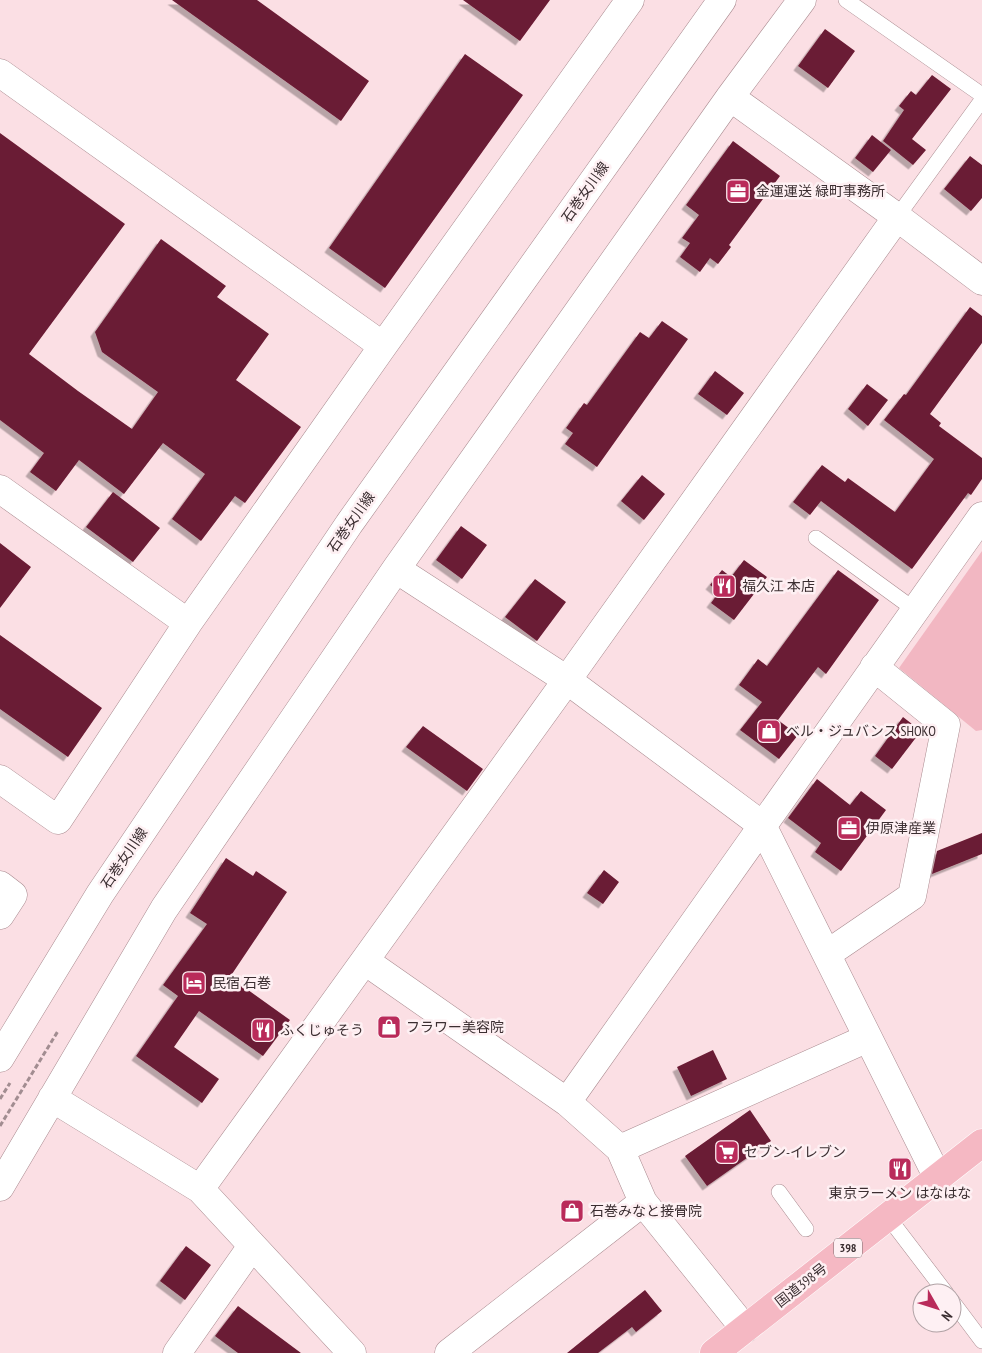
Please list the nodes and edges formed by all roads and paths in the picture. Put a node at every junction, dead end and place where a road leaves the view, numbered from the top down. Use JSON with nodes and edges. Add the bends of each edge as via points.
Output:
{"nodes":[{"id":1,"x":630,"y":0,"type":"edge"},
{"id":2,"x":722,"y":0,"type":"edge"},
{"id":3,"x":802,"y":0,"type":"edge"},
{"id":4,"x":846,"y":0,"type":"edge"},
{"id":5,"x":0,"y":73,"type":"edge"},
{"id":6,"x":982,"y":95,"type":"edge"},
{"id":7,"x":730,"y":97,"type":"junction"},
{"id":8,"x":982,"y":100,"type":"edge"},
{"id":9,"x":896,"y":217,"type":"junction"},
{"id":10,"x":982,"y":281,"type":"edge"},
{"id":11,"x":384,"y":346,"type":"junction"},
{"id":12,"x":0,"y":489,"type":"edge"},
{"id":13,"x":982,"y":516,"type":"edge"},
{"id":14,"x":816,"y":538,"type":"dead end"},
{"id":15,"x":396,"y":569,"type":"junction"},
{"id":16,"x":915,"y":610,"type":"junction"},
{"id":17,"x":188,"y":623,"type":"junction"},
{"id":18,"x":874,"y":667,"type":"junction"},
{"id":19,"x":567,"y":680,"type":"junction"},
{"id":20,"x":0,"y":779,"type":"edge"},
{"id":21,"x":762,"y":825,"type":"junction"},
{"id":22,"x":0,"y":885,"type":"edge"},
{"id":23,"x":0,"y":915,"type":"edge"},
{"id":24,"x":826,"y":954,"type":"junction"},
{"id":25,"x":365,"y":961,"type":"junction"},
{"id":26,"x":58,"y":1031,"type":"dead end"},
{"id":27,"x":868,"y":1038,"type":"junction"},
{"id":28,"x":0,"y":1058,"type":"edge"},
{"id":29,"x":52,"y":1098,"type":"junction"},
{"id":30,"x":567,"y":1102,"type":"junction"},
{"id":31,"x":0,"y":1126,"type":"edge"},
{"id":32,"x":982,"y":1143,"type":"edge"},
{"id":33,"x":620,"y":1149,"type":"junction"},
{"id":34,"x":938,"y":1178,"type":"junction"},
{"id":35,"x":0,"y":1188,"type":"edge"},
{"id":36,"x":200,"y":1189,"type":"junction"},
{"id":37,"x":779,"y":1192,"type":"dead end"},
{"id":38,"x":643,"y":1202,"type":"junction"},
{"id":39,"x":888,"y":1217,"type":"junction"},
{"id":40,"x":806,"y":1229,"type":"dead end"},
{"id":41,"x":252,"y":1246,"type":"junction"},
{"id":42,"x":938,"y":1283,"type":"edge"},
{"id":43,"x":962,"y":1314,"type":"edge"},
{"id":44,"x":744,"y":1329,"type":"junction"},
{"id":45,"x":982,"y":1341,"type":"edge"},
{"id":46,"x":177,"y":1353,"type":"edge"},
{"id":47,"x":352,"y":1353,"type":"edge"},
{"id":48,"x":449,"y":1353,"type":"edge"},
{"id":49,"x":714,"y":1353,"type":"edge"}],
"edges":[{"from":1,"to":11,"type":"street"},
{"from":2,"to":28,"type":"street","name":"石巻女川線","via":[[349,524],[100,894]]},
{"from":3,"to":7,"type":"street"},
{"from":4,"to":6,"type":"lane"},
{"from":5,"to":11,"type":"street"},
{"from":7,"to":9,"type":"street"},
{"from":7,"to":15,"type":"street"},
{"from":8,"to":9,"type":"lane"},
{"from":9,"to":10,"type":"street"},
{"from":9,"to":19,"type":"street"},
{"from":11,"to":17,"type":"street"},
{"from":12,"to":17,"type":"street"},
{"from":13,"to":16,"type":"street"},
{"from":14,"to":16,"type":"lane"},
{"from":15,"to":19,"type":"street"},
{"from":15,"to":29,"type":"street","via":[[164,909]]},
{"from":16,"to":18,"type":"street"},
{"from":17,"to":20,"type":"street","via":[[58,820]]},
{"from":18,"to":21,"type":"street"},
{"from":18,"to":24,"type":"street","via":[[946,726],[912,896]]},
{"from":19,"to":21,"type":"street"},
{"from":19,"to":25,"type":"street"},
{"from":21,"to":24,"type":"street"},
{"from":21,"to":30,"type":"street"},
{"from":22,"to":23,"type":"street","via":[[13,895]]},
{"from":24,"to":27,"type":"street"},
{"from":25,"to":30,"type":"street"},
{"from":25,"to":36,"type":"street"},
{"from":26,"to":31,"type":"path"},
{"from":27,"to":33,"type":"street"},
{"from":27,"to":34,"type":"street"},
{"from":29,"to":35,"type":"street"},
{"from":29,"to":36,"type":"street"},
{"from":30,"to":33,"type":"street"},
{"from":32,"to":34,"type":"highway","name":"国道398号","number":"398"},
{"from":33,"to":38,"type":"street"},
{"from":34,"to":39,"type":"highway","name":"国道398号","number":"398"},
{"from":36,"to":41,"type":"street"},
{"from":37,"to":40,"type":"lane"},
{"from":38,"to":44,"type":"street"},
{"from":38,"to":48,"type":"street"},
{"from":39,"to":42,"type":"lane"},
{"from":39,"to":44,"type":"highway","name":"国道398号","number":"398"},
{"from":41,"to":46,"type":"street"},
{"from":41,"to":47,"type":"street"},
{"from":43,"to":45,"type":"lane"},
{"from":44,"to":49,"type":"highway","name":"国道398号","number":"398"}]}
